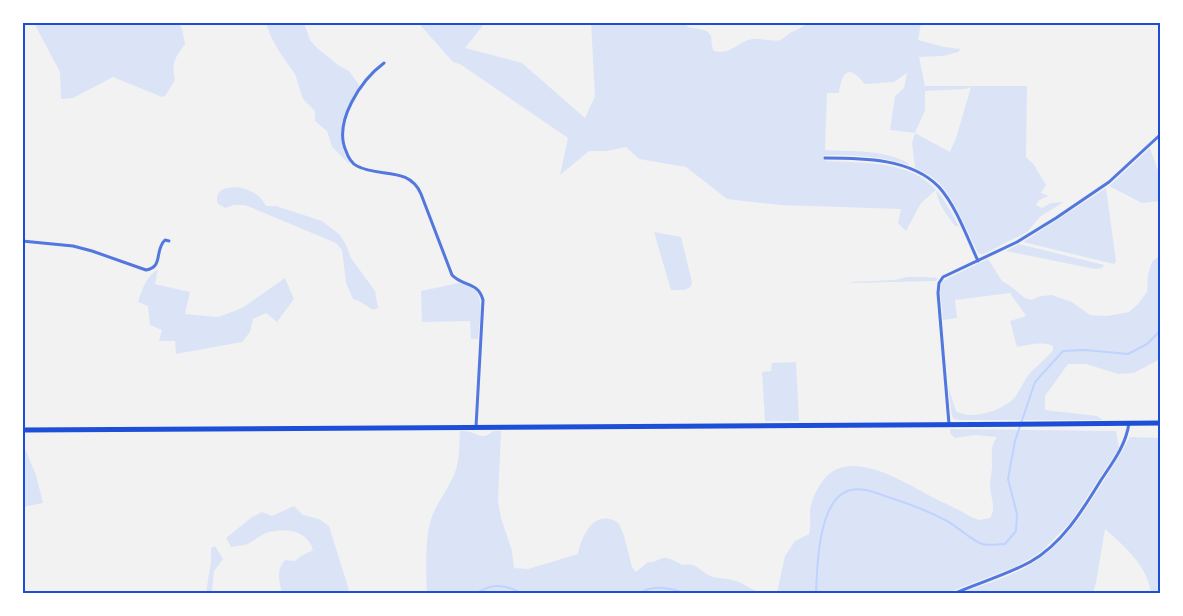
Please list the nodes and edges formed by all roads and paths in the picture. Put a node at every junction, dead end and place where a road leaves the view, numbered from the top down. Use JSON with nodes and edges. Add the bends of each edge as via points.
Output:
{"nodes":[{"id":1,"x":384,"y":63,"type":"dead end"},
{"id":2,"x":1161,"y":135,"type":"edge"},
{"id":3,"x":825,"y":158,"type":"dead end"},
{"id":4,"x":22,"y":241,"type":"edge"},
{"id":5,"x":169,"y":241,"type":"dead end"},
{"id":6,"x":978,"y":261,"type":"junction"},
{"id":7,"x":1129,"y":423,"type":"junction"},
{"id":8,"x":1161,"y":423,"type":"edge"},
{"id":9,"x":949,"y":424,"type":"junction"},
{"id":10,"x":476,"y":427,"type":"junction"},
{"id":11,"x":22,"y":430,"type":"edge"},
{"id":12,"x":953,"y":594,"type":"edge"}],
"edges":[{"from":1,"to":10,"type":"street","via":[[367,80],[349,109],[343,128],[344,145],[357,165],[403,176],[415,183],[452,275],[481,294]]},
{"from":2,"to":6,"type":"street","via":[[1106,184],[1029,235]]},
{"from":3,"to":6,"type":"street","via":[[885,162],[930,180],[952,207]]},
{"from":4,"to":5,"type":"street","via":[[73,246],[146,270],[156,266],[161,243]]},
{"from":6,"to":9,"type":"street","via":[[945,276],[938,285]]},
{"from":7,"to":8,"type":"main road"},
{"from":7,"to":9,"type":"main road"},
{"from":7,"to":12,"type":"street","via":[[1122,448],[1059,539],[1028,563]]},
{"from":9,"to":10,"type":"main road"},
{"from":10,"to":11,"type":"main road"}]}
